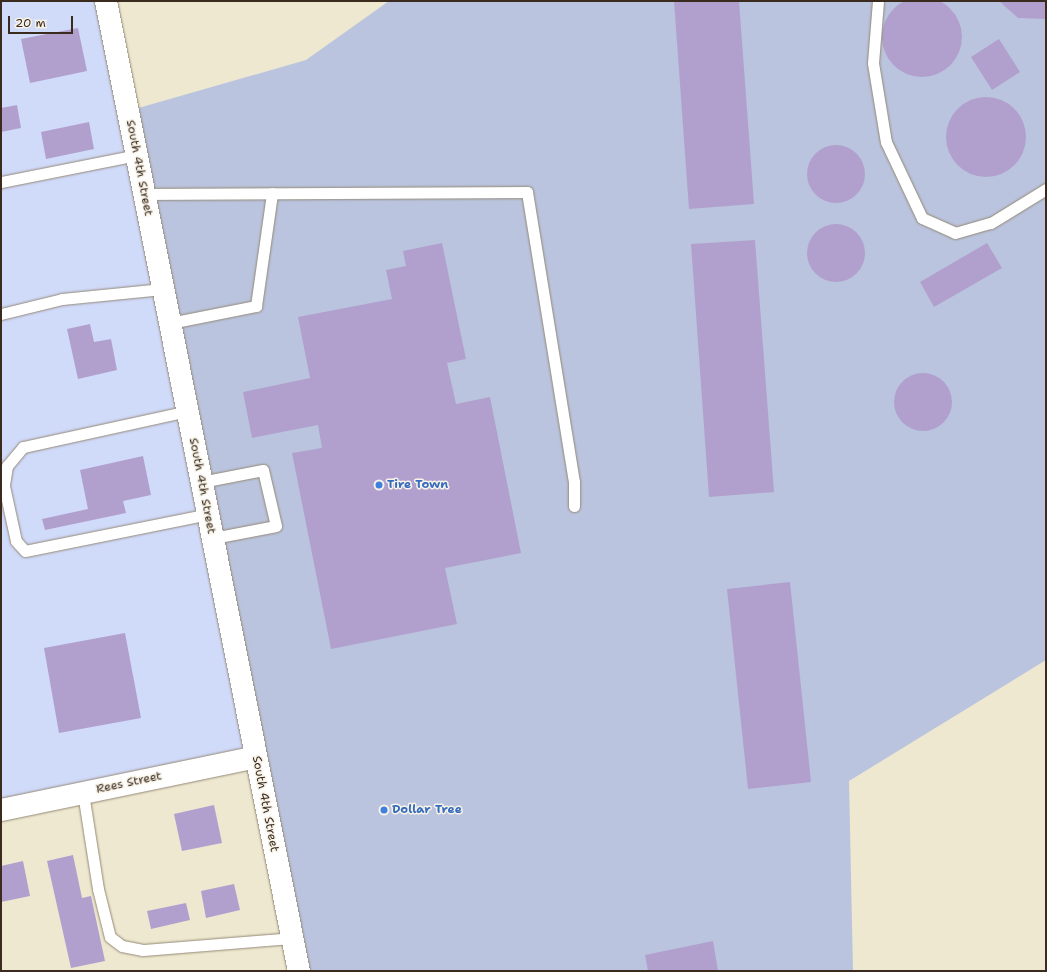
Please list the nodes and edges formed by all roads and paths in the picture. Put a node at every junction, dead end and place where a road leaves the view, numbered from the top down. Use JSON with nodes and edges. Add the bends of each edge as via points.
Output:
{"nodes":[{"id":1,"x":106,"y":1,"type":"edge"},
{"id":2,"x":878,"y":1,"type":"edge"},
{"id":3,"x":136,"y":155,"type":"junction"},
{"id":4,"x":1,"y":182,"type":"edge"},
{"id":5,"x":1046,"y":189,"type":"edge"},
{"id":6,"x":272,"y":193,"type":"junction"},
{"id":7,"x":144,"y":194,"type":"junction"},
{"id":8,"x":163,"y":289,"type":"junction"},
{"id":9,"x":1,"y":314,"type":"edge"},
{"id":10,"x":170,"y":323,"type":"junction"},
{"id":11,"x":188,"y":411,"type":"junction"},
{"id":12,"x":202,"y":482,"type":"junction"},
{"id":13,"x":574,"y":506,"type":"dead end"},
{"id":14,"x":208,"y":514,"type":"junction"},
{"id":15,"x":213,"y":538,"type":"junction"},
{"id":16,"x":256,"y":756,"type":"junction"},
{"id":17,"x":83,"y":793,"type":"junction"},
{"id":18,"x":1,"y":810,"type":"edge"},
{"id":19,"x":292,"y":938,"type":"junction"},
{"id":20,"x":299,"y":971,"type":"edge"}],
"edges":[{"from":1,"to":3,"type":"main road","name":"South 4th Street"},
{"from":2,"to":5,"type":"lane","via":[[873,64],[886,142],[922,218],[955,233],[992,223]]},
{"from":3,"to":4,"type":"lane"},
{"from":3,"to":7,"type":"main road","name":"South 4th Street"},
{"from":6,"to":7,"type":"lane"},
{"from":6,"to":10,"type":"lane","via":[[256,306]]},
{"from":6,"to":13,"type":"lane","via":[[527,192],[574,482]]},
{"from":7,"to":8,"type":"main road","name":"South 4th Street"},
{"from":8,"to":9,"type":"lane","via":[[62,299]]},
{"from":8,"to":10,"type":"main road","name":"South 4th Street"},
{"from":10,"to":11,"type":"main road","name":"South 4th Street"},
{"from":11,"to":12,"type":"main road","name":"South 4th Street"},
{"from":11,"to":14,"type":"lane","via":[[24,447],[7,466],[4,486],[16,541],[25,551]]},
{"from":12,"to":14,"type":"main road","name":"South 4th Street"},
{"from":12,"to":15,"type":"lane","via":[[263,470],[276,526]]},
{"from":14,"to":15,"type":"main road","name":"South 4th Street"},
{"from":15,"to":16,"type":"main road","name":"South 4th Street"},
{"from":16,"to":17,"type":"main road","name":"Rees Street"},
{"from":16,"to":19,"type":"main road","name":"South 4th Street"},
{"from":17,"to":18,"type":"main road","name":"Rees Street"},
{"from":17,"to":19,"type":"lane","via":[[98,890],[110,937],[122,946],[143,950]]},
{"from":19,"to":20,"type":"main road","name":"South 4th Street"}]}
